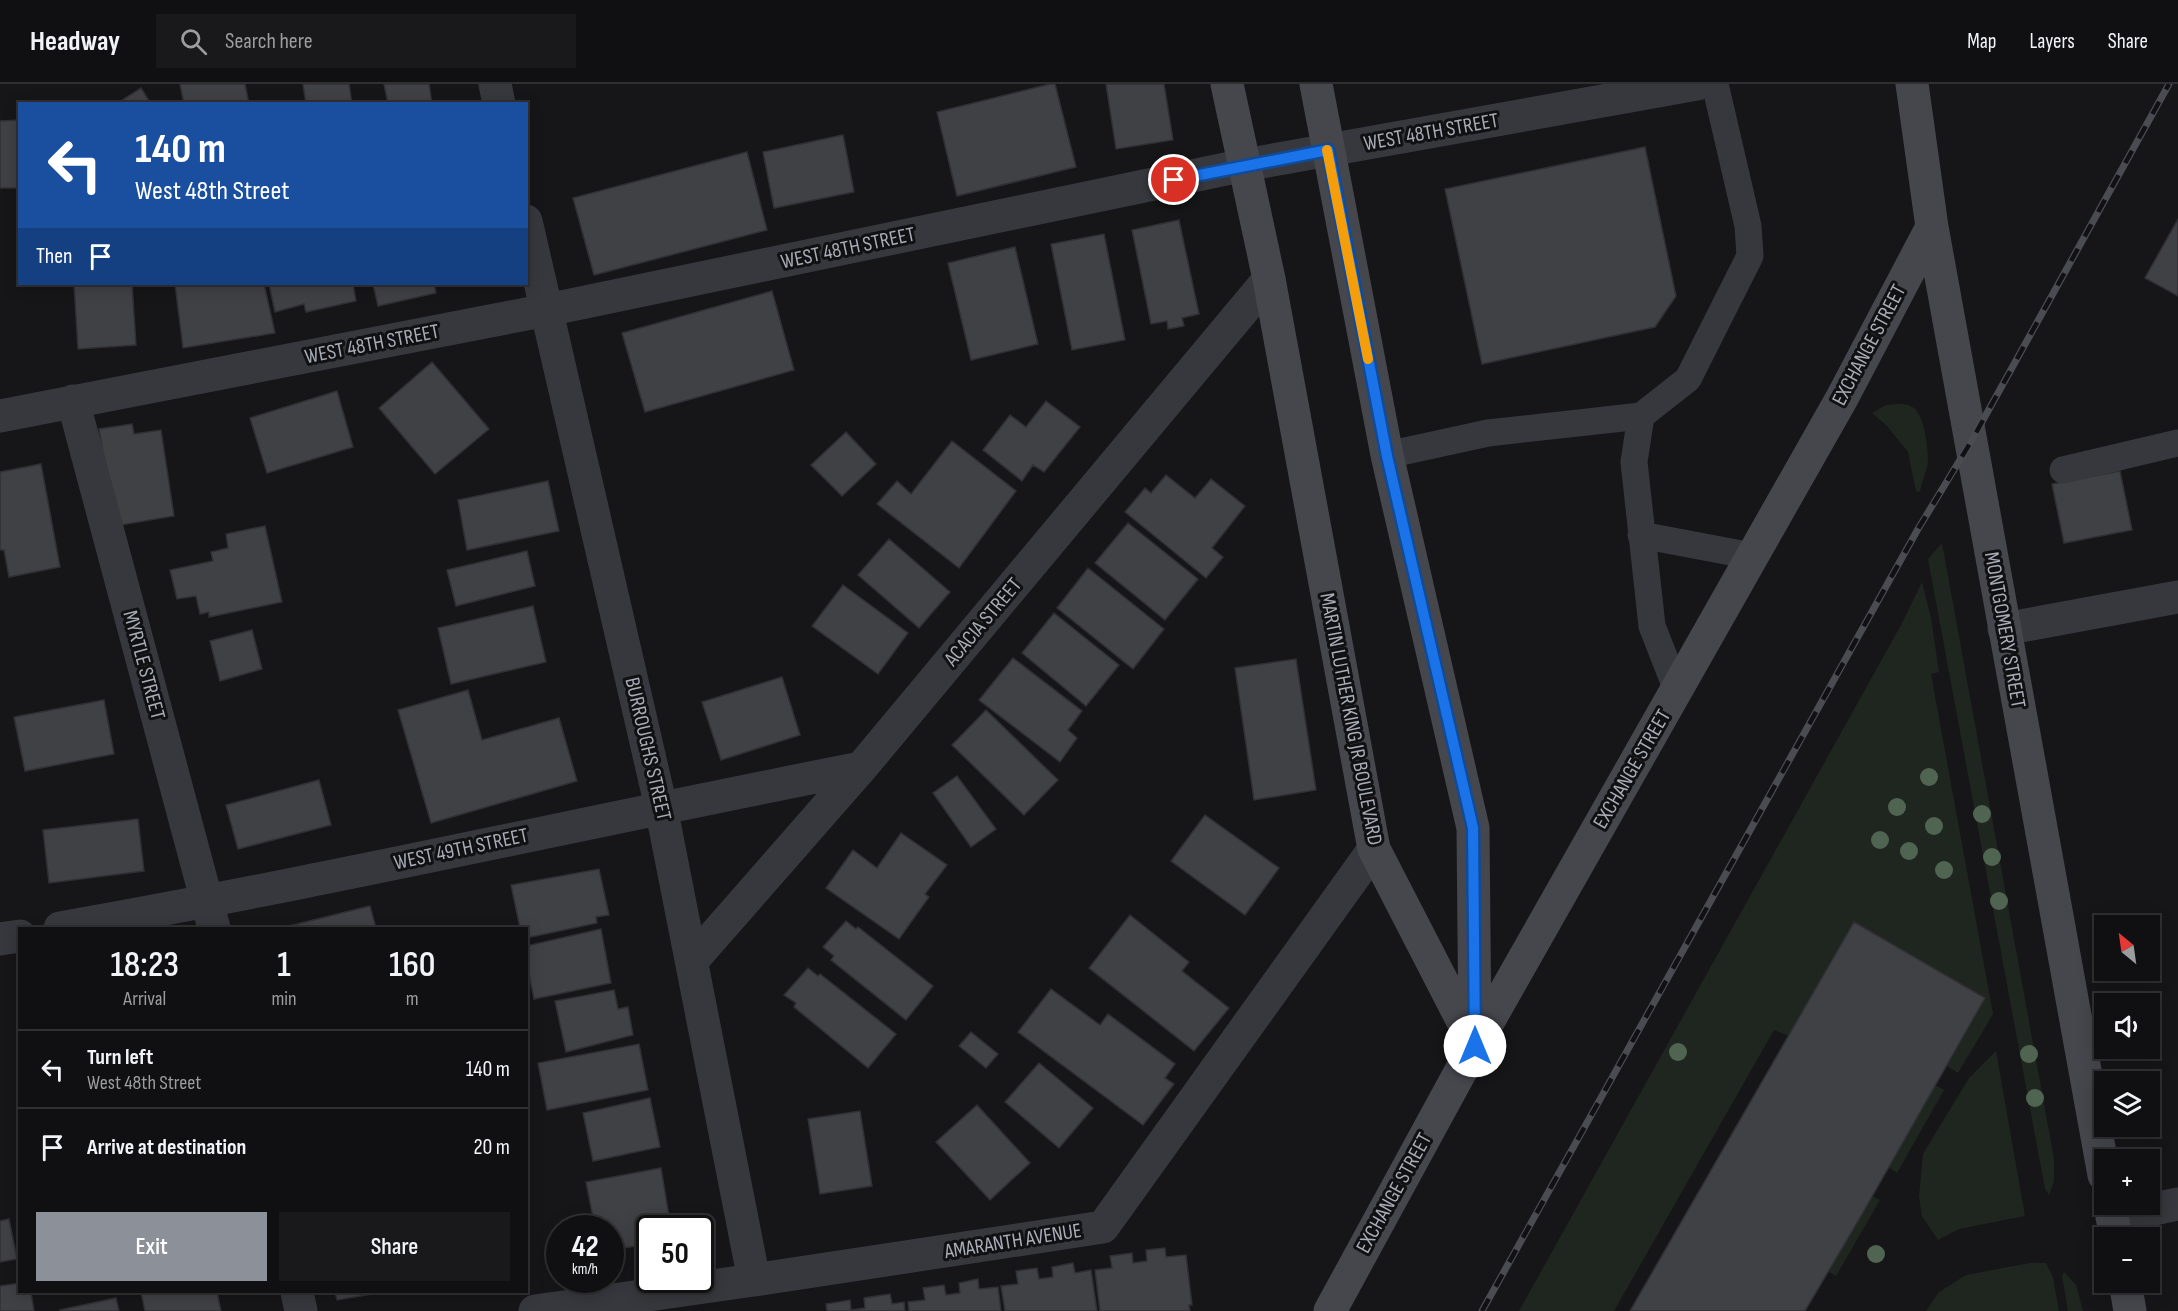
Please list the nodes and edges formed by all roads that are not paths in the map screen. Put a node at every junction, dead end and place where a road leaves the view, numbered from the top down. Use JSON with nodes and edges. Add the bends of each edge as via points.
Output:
{"nodes":[{"id":1,"x":495,"y":84,"type":"edge"},
{"id":2,"x":1227,"y":84,"type":"edge"},
{"id":3,"x":1316,"y":84,"type":"edge"},
{"id":4,"x":1697,"y":84,"type":"edge"},
{"id":5,"x":1715,"y":84,"type":"edge"},
{"id":6,"x":1912,"y":84,"type":"edge"},
{"id":7,"x":499,"y":102,"type":"edge"},
{"id":8,"x":1328,"y":150,"type":"junction"},
{"id":9,"x":1245,"y":165,"type":"junction"},
{"id":10,"x":1932,"y":227,"type":"junction"},
{"id":11,"x":528,"y":229,"type":"edge"},
{"id":12,"x":1269,"y":279,"type":"junction"},
{"id":13,"x":547,"y":310,"type":"junction"},
{"id":14,"x":73,"y":401,"type":"junction"},
{"id":15,"x":0,"y":416,"type":"edge"},
{"id":16,"x":1641,"y":416,"type":"junction"},
{"id":17,"x":2178,"y":443,"type":"edge"},
{"id":18,"x":1387,"y":456,"type":"junction"},
{"id":19,"x":2063,"y":470,"type":"dead end"},
{"id":20,"x":1641,"y":535,"type":"junction"},
{"id":21,"x":1752,"y":556,"type":"junction"},
{"id":22,"x":2178,"y":597,"type":"edge"},
{"id":23,"x":2004,"y":629,"type":"junction"},
{"id":24,"x":1677,"y":690,"type":"junction"},
{"id":25,"x":861,"y":768,"type":"junction"},
{"id":26,"x":662,"y":807,"type":"junction"},
{"id":27,"x":1374,"y":849,"type":"junction"},
{"id":28,"x":212,"y":915,"type":"edge"},
{"id":29,"x":72,"y":927,"type":"edge"},
{"id":30,"x":18,"y":936,"type":"edge"},
{"id":31,"x":0,"y":939,"type":"edge"},
{"id":32,"x":692,"y":961,"type":"junction"},
{"id":33,"x":1475,"y":1046,"type":"junction"},
{"id":34,"x":2099,"y":1149,"type":"edge"},
{"id":35,"x":2178,"y":1204,"type":"edge"},
{"id":36,"x":2113,"y":1220,"type":"edge"},
{"id":37,"x":754,"y":1280,"type":"junction"},
{"id":38,"x":297,"y":1293,"type":"edge"},
{"id":39,"x":2127,"y":1293,"type":"edge"},
{"id":40,"x":301,"y":1311,"type":"edge"},
{"id":41,"x":535,"y":1311,"type":"edge"},
{"id":42,"x":1330,"y":1311,"type":"edge"},
{"id":43,"x":2130,"y":1311,"type":"edge"}],
"edges":[{"from":1,"to":7,"type":"street"},
{"from":2,"to":9,"type":"main road","name":"MARTIN LUTHER KING JR BOULEVARD"},
{"from":3,"to":8,"type":"main road"},
{"from":4,"to":8,"type":"street","name":"WEST 48TH STREET"},
{"from":5,"to":16,"type":"lane","via":[[1748,226],[1750,256],[1688,379]]},
{"from":6,"to":10,"type":"main road","name":"MONTGOMERY STREET"},
{"from":8,"to":9,"type":"street","name":"WEST 48TH STREET"},
{"from":8,"to":18,"type":"main road"},
{"from":9,"to":12,"type":"main road","name":"MARTIN LUTHER KING JR BOULEVARD"},
{"from":9,"to":13,"type":"street","name":"WEST 48TH STREET"},
{"from":10,"to":21,"type":"main road","name":"EXCHANGE STREET","via":[[1842,398]]},
{"from":10,"to":23,"type":"main road","name":"MONTGOMERY STREET"},
{"from":11,"to":13,"type":"street","name":"BURROUGHS STREET"},
{"from":12,"to":25,"type":"street","name":"ACACIA STREET"},
{"from":12,"to":27,"type":"main road","name":"MARTIN LUTHER KING JR BOULEVARD"},
{"from":13,"to":14,"type":"street","name":"WEST 48TH STREET"},
{"from":13,"to":26,"type":"street","name":"BURROUGHS STREET"},
{"from":14,"to":15,"type":"street","name":"WEST 48TH STREET"},
{"from":14,"to":28,"type":"street","name":"MYRTLE STREET"},
{"from":16,"to":18,"type":"lane","via":[[1488,433]]},
{"from":16,"to":20,"type":"lane","via":[[1634,462]]},
{"from":17,"to":19,"type":"lane"},
{"from":18,"to":33,"type":"main road","via":[[1473,828]]},
{"from":20,"to":21,"type":"lane"},
{"from":20,"to":24,"type":"lane","via":[[1652,626]]},
{"from":21,"to":24,"type":"main road","name":"EXCHANGE STREET"},
{"from":22,"to":23,"type":"street"},
{"from":23,"to":34,"type":"main road","name":"MONTGOMERY STREET"},
{"from":24,"to":33,"type":"main road","name":"EXCHANGE STREET"},
{"from":25,"to":26,"type":"street","name":"WEST 49TH STREET"},
{"from":25,"to":32,"type":"street","name":"ACACIA STREET"},
{"from":26,"to":28,"type":"street","name":"WEST 49TH STREET"},
{"from":26,"to":32,"type":"street","name":"BURROUGHS STREET"},
{"from":27,"to":33,"type":"main road","name":"MARTIN LUTHER KING JR BOULEVARD"},
{"from":27,"to":37,"type":"street","name":"AMARANTH AVENUE","via":[[1103,1227]]},
{"from":28,"to":29,"type":"street","name":"WEST 49TH STREET"},
{"from":30,"to":31,"type":"street"},
{"from":32,"to":37,"type":"street","name":"BURROUGHS STREET"},
{"from":33,"to":42,"type":"main road","name":"EXCHANGE STREET"},
{"from":35,"to":36,"type":"street"},
{"from":37,"to":41,"type":"street","name":"AMARANTH AVENUE"},
{"from":38,"to":40,"type":"street"},
{"from":39,"to":43,"type":"main road"}]}
